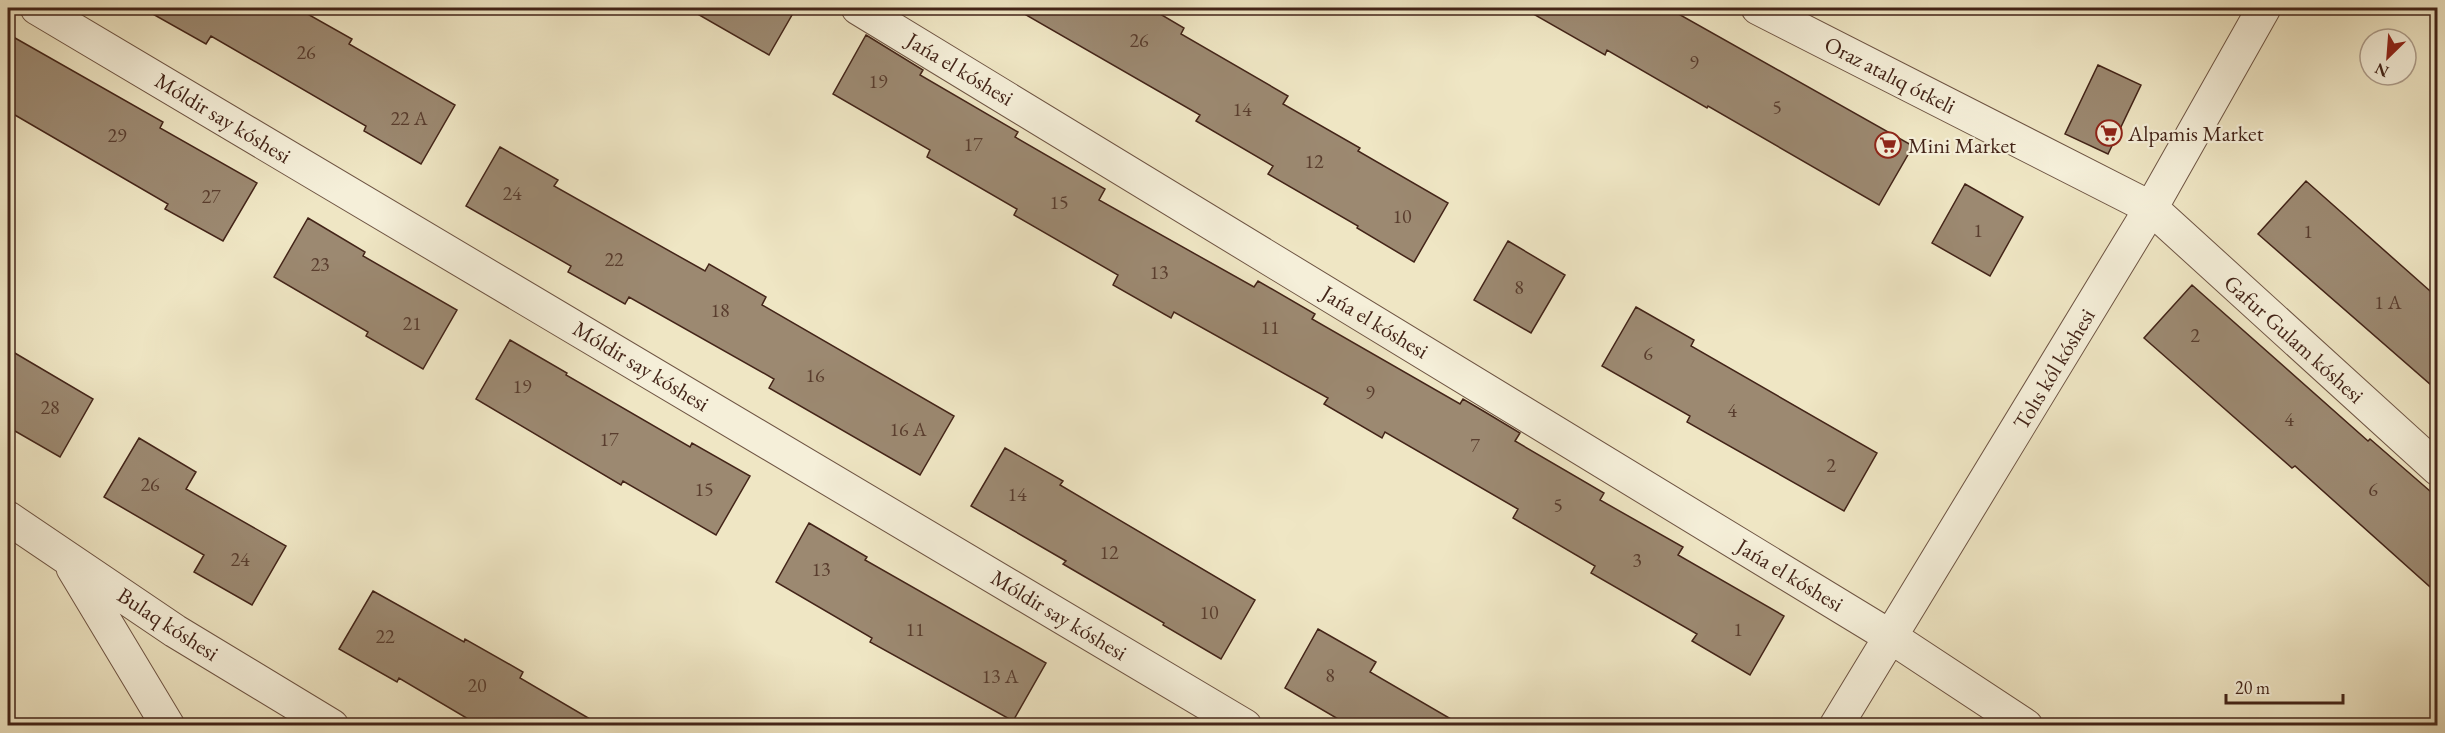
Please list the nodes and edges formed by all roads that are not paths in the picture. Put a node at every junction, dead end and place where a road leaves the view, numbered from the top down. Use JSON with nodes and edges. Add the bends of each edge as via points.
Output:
{"nodes":[{"id":1,"x":37,"y":8,"type":"edge"},
{"id":2,"x":858,"y":8,"type":"edge"},
{"id":3,"x":1758,"y":8,"type":"edge"},
{"id":4,"x":2264,"y":8,"type":"edge"},
{"id":5,"x":2151,"y":208,"type":"junction"},
{"id":6,"x":2438,"y":469,"type":"edge"},
{"id":7,"x":8,"y":518,"type":"edge"},
{"id":8,"x":67,"y":558,"type":"junction"},
{"id":9,"x":1891,"y":637,"type":"junction"},
{"id":10,"x":168,"y":726,"type":"edge"},
{"id":11,"x":332,"y":726,"type":"edge"},
{"id":12,"x":1245,"y":726,"type":"edge"},
{"id":13,"x":1836,"y":726,"type":"edge"},
{"id":14,"x":2026,"y":726,"type":"edge"}],
"edges":[{"from":1,"to":12,"type":"street","name":"Móldir say kóshesi"},
{"from":2,"to":9,"type":"street","name":"Jańa el kóshesi"},
{"from":3,"to":5,"type":"street","name":"Oraz atalıq ótkeli"},
{"from":4,"to":5,"type":"street","name":"Tolıs kól kóshesi"},
{"from":5,"to":6,"type":"street","name":"Gafur Gulam kóshesi"},
{"from":5,"to":9,"type":"street","name":"Tolıs kól kóshesi"},
{"from":7,"to":8,"type":"street","name":"Bulaq kóshesi"},
{"from":8,"to":10,"type":"street"},
{"from":8,"to":11,"type":"street","name":"Bulaq kóshesi","via":[[175,632]]},
{"from":9,"to":13,"type":"street","name":"Tolıs kól kóshesi"},
{"from":9,"to":14,"type":"street","name":"Jańa el kóshesi"}]}
